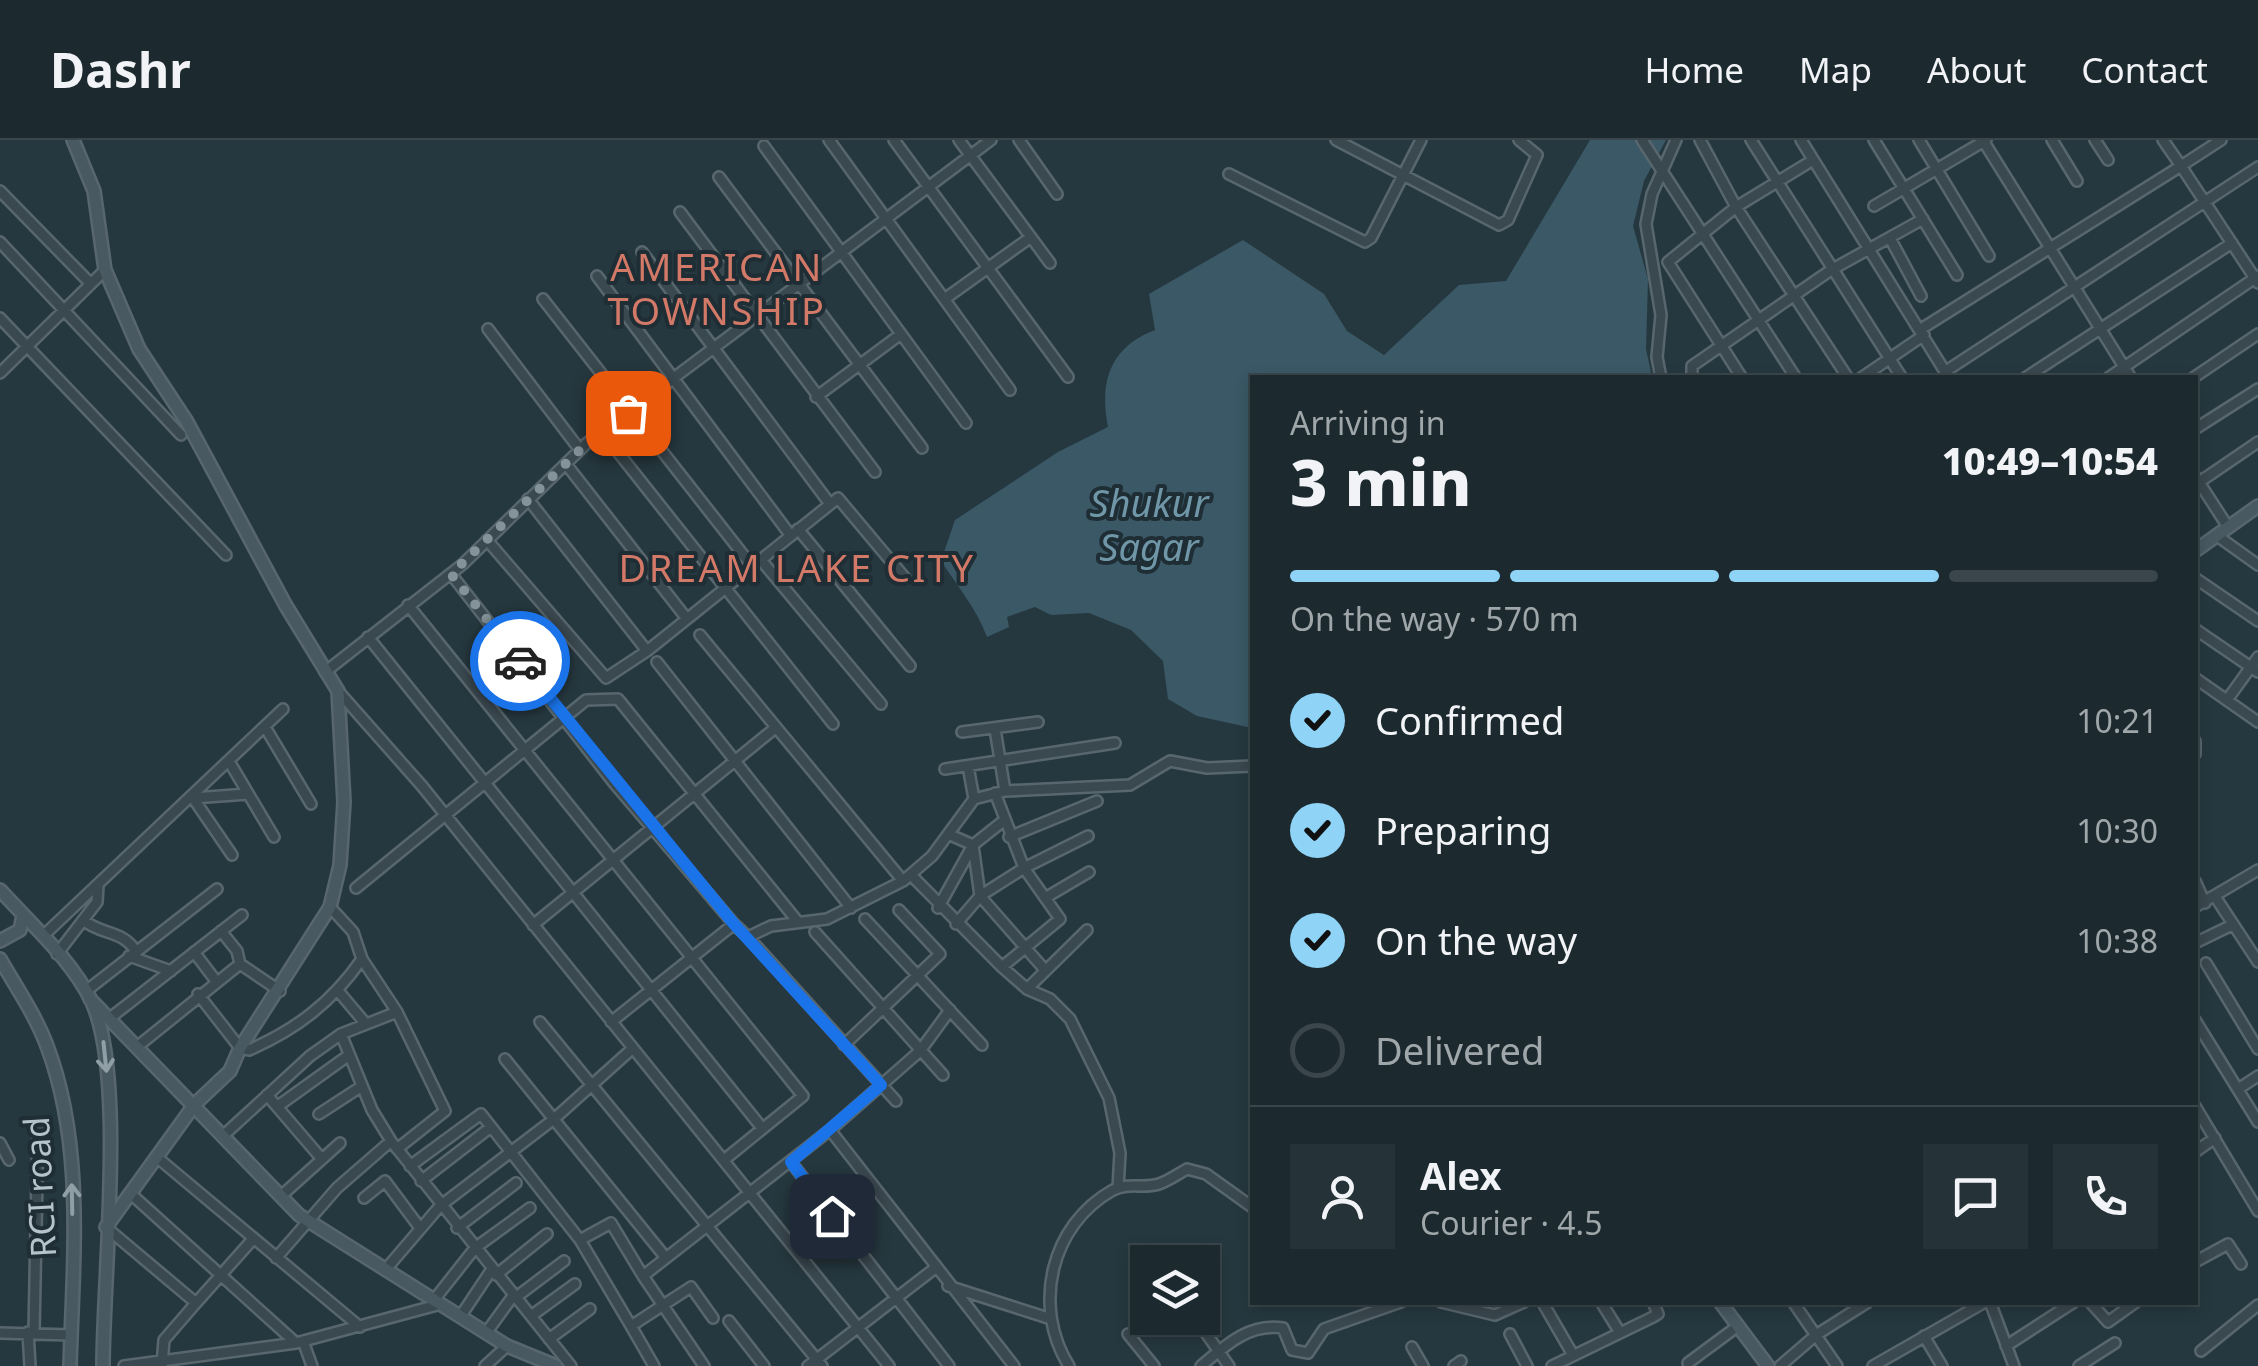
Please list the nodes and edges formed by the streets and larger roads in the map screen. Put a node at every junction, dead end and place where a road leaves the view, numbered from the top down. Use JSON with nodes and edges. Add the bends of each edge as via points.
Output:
{"nodes":[{"id":1,"x":73,"y":140,"type":"edge"},
{"id":2,"x":829,"y":140,"type":"edge"},
{"id":3,"x":894,"y":140,"type":"edge"},
{"id":4,"x":958,"y":140,"type":"edge"},
{"id":5,"x":990,"y":140,"type":"edge"},
{"id":6,"x":1019,"y":140,"type":"edge"},
{"id":7,"x":1336,"y":140,"type":"edge"},
{"id":8,"x":1421,"y":140,"type":"edge"},
{"id":9,"x":1518,"y":140,"type":"edge"},
{"id":10,"x":1642,"y":140,"type":"edge"},
{"id":11,"x":1676,"y":140,"type":"edge"},
{"id":12,"x":1700,"y":140,"type":"edge"},
{"id":13,"x":1751,"y":140,"type":"edge"},
{"id":14,"x":1800,"y":140,"type":"edge"},
{"id":15,"x":1874,"y":140,"type":"edge"},
{"id":16,"x":1919,"y":140,"type":"edge"},
{"id":17,"x":1960,"y":140,"type":"edge"},
{"id":18,"x":2052,"y":140,"type":"edge"},
{"id":19,"x":2095,"y":140,"type":"edge"},
{"id":20,"x":2164,"y":140,"type":"edge"},
{"id":21,"x":2222,"y":140,"type":"edge"},
{"id":22,"x":1985,"y":141,"type":"edge"},
{"id":23,"x":764,"y":146,"type":"dead end"},
{"id":24,"x":1966,"y":152,"type":"junction"},
{"id":25,"x":970,"y":155,"type":"junction"},
{"id":26,"x":1813,"y":160,"type":"junction"},
{"id":27,"x":2108,"y":160,"type":"dead end"},
{"id":28,"x":2181,"y":166,"type":"junction"},
{"id":29,"x":2258,"y":167,"type":"edge"},
{"id":30,"x":1662,"y":168,"type":"junction"},
{"id":31,"x":1935,"y":171,"type":"junction"},
{"id":32,"x":1229,"y":174,"type":"dead end"},
{"id":33,"x":1402,"y":175,"type":"junction"},
{"id":34,"x":719,"y":177,"type":"dead end"},
{"id":35,"x":1776,"y":181,"type":"junction"},
{"id":36,"x":2077,"y":181,"type":"dead end"},
{"id":37,"x":928,"y":187,"type":"junction"},
{"id":38,"x":1904,"y":189,"type":"junction"},
{"id":39,"x":0,"y":191,"type":"edge"},
{"id":40,"x":1057,"y":194,"type":"dead end"},
{"id":41,"x":2207,"y":204,"type":"junction"},
{"id":42,"x":1874,"y":206,"type":"dead end"},
{"id":43,"x":1736,"y":207,"type":"junction"},
{"id":44,"x":680,"y":212,"type":"dead end"},
{"id":45,"x":886,"y":218,"type":"junction"},
{"id":46,"x":1923,"y":219,"type":"junction"},
{"id":47,"x":1704,"y":233,"type":"junction"},
{"id":48,"x":1030,"y":237,"type":"junction"},
{"id":49,"x":1890,"y":240,"type":"junction"},
{"id":50,"x":0,"y":242,"type":"edge"},
{"id":51,"x":2232,"y":243,"type":"junction"},
{"id":52,"x":1870,"y":250,"type":"junction"},
{"id":53,"x":2049,"y":251,"type":"junction"},
{"id":54,"x":642,"y":252,"type":"dead end"},
{"id":55,"x":842,"y":252,"type":"junction"},
{"id":56,"x":1988,"y":256,"type":"dead end"},
{"id":57,"x":1050,"y":264,"type":"dead end"},
{"id":58,"x":988,"y":267,"type":"junction"},
{"id":59,"x":105,"y":270,"type":"junction"},
{"id":60,"x":1830,"y":270,"type":"junction"},
{"id":61,"x":1958,"y":275,"type":"dead end"},
{"id":62,"x":597,"y":276,"type":"dead end"},
{"id":63,"x":2257,"y":279,"type":"edge"},
{"id":64,"x":91,"y":284,"type":"junction"},
{"id":65,"x":800,"y":284,"type":"junction"},
{"id":66,"x":2074,"y":288,"type":"junction"},
{"id":67,"x":1794,"y":294,"type":"junction"},
{"id":68,"x":1920,"y":296,"type":"dead end"},
{"id":69,"x":946,"y":298,"type":"junction"},
{"id":70,"x":543,"y":299,"type":"dead end"},
{"id":71,"x":64,"y":310,"type":"junction"},
{"id":72,"x":756,"y":316,"type":"junction"},
{"id":73,"x":0,"y":318,"type":"edge"},
{"id":74,"x":1759,"y":321,"type":"junction"},
{"id":75,"x":488,"y":328,"type":"dead end"},
{"id":76,"x":2100,"y":328,"type":"junction"},
{"id":77,"x":1922,"y":332,"type":"junction"},
{"id":78,"x":901,"y":334,"type":"junction"},
{"id":79,"x":2258,"y":334,"type":"edge"},
{"id":80,"x":27,"y":346,"type":"junction"},
{"id":81,"x":1721,"y":346,"type":"junction"},
{"id":82,"x":714,"y":348,"type":"junction"},
{"id":83,"x":1890,"y":358,"type":"junction"},
{"id":84,"x":860,"y":364,"type":"junction"},
{"id":85,"x":2124,"y":367,"type":"junction"},
{"id":86,"x":0,"y":373,"type":"edge"},
{"id":87,"x":1948,"y":374,"type":"edge"},
{"id":88,"x":1660,"y":375,"type":"edge"},
{"id":89,"x":1692,"y":375,"type":"edge"},
{"id":90,"x":1740,"y":375,"type":"edge"},
{"id":91,"x":1794,"y":375,"type":"edge"},
{"id":92,"x":1846,"y":375,"type":"edge"},
{"id":93,"x":1866,"y":375,"type":"edge"},
{"id":94,"x":1900,"y":375,"type":"edge"},
{"id":95,"x":2030,"y":375,"type":"edge"},
{"id":96,"x":2112,"y":375,"type":"edge"},
{"id":97,"x":2129,"y":375,"type":"edge"},
{"id":98,"x":2197,"y":375,"type":"edge"},
{"id":99,"x":1068,"y":377,"type":"dead end"},
{"id":100,"x":673,"y":379,"type":"junction"},
{"id":101,"x":2258,"y":388,"type":"edge"},
{"id":102,"x":1010,"y":390,"type":"dead end"},
{"id":103,"x":816,"y":397,"type":"junction"},
{"id":104,"x":628,"y":413,"type":"junction"},
{"id":105,"x":966,"y":423,"type":"dead end"},
{"id":106,"x":2198,"y":427,"type":"edge"},
{"id":107,"x":602,"y":432,"type":"junction"},
{"id":108,"x":181,"y":435,"type":"dead end"},
{"id":109,"x":2258,"y":442,"type":"edge"},
{"id":110,"x":922,"y":448,"type":"dead end"},
{"id":111,"x":580,"y":450,"type":"junction"},
{"id":112,"x":566,"y":464,"type":"junction"},
{"id":113,"x":875,"y":472,"type":"dead end"},
{"id":114,"x":2198,"y":480,"type":"edge"},
{"id":115,"x":2198,"y":484,"type":"edge"},
{"id":116,"x":528,"y":499,"type":"junction"},
{"id":117,"x":830,"y":504,"type":"junction"},
{"id":118,"x":2256,"y":510,"type":"edge"},
{"id":119,"x":2228,"y":527,"type":"junction"},
{"id":120,"x":794,"y":532,"type":"junction"},
{"id":121,"x":2216,"y":535,"type":"junction"},
{"id":122,"x":487,"y":540,"type":"junction"},
{"id":123,"x":2198,"y":550,"type":"edge"},
{"id":124,"x":226,"y":554,"type":"dead end"},
{"id":125,"x":757,"y":563,"type":"junction"},
{"id":126,"x":2258,"y":565,"type":"edge"},
{"id":127,"x":451,"y":574,"type":"junction"},
{"id":128,"x":904,"y":578,"type":"dead end"},
{"id":129,"x":2198,"y":580,"type":"edge"},
{"id":130,"x":724,"y":589,"type":"junction"},
{"id":131,"x":408,"y":605,"type":"junction"},
{"id":132,"x":687,"y":619,"type":"junction"},
{"id":133,"x":2258,"y":621,"type":"edge"},
{"id":134,"x":2198,"y":631,"type":"edge"},
{"id":135,"x":700,"y":636,"type":"dead end"},
{"id":136,"x":368,"y":637,"type":"junction"},
{"id":137,"x":647,"y":651,"type":"junction"},
{"id":138,"x":2258,"y":656,"type":"edge"},
{"id":139,"x":657,"y":662,"type":"dead end"},
{"id":140,"x":910,"y":666,"type":"dead end"},
{"id":141,"x":2254,"y":670,"type":"edge"},
{"id":142,"x":325,"y":672,"type":"junction"},
{"id":143,"x":2198,"y":680,"type":"edge"},
{"id":144,"x":338,"y":690,"type":"junction"},
{"id":145,"x":2227,"y":700,"type":"junction"},
{"id":146,"x":880,"y":704,"type":"dead end"},
{"id":147,"x":283,"y":708,"type":"dead end"},
{"id":148,"x":564,"y":718,"type":"junction"},
{"id":149,"x":1038,"y":722,"type":"dead end"},
{"id":150,"x":2258,"y":722,"type":"edge"},
{"id":151,"x":833,"y":724,"type":"dead end"},
{"id":152,"x":265,"y":727,"type":"junction"},
{"id":153,"x":995,"y":728,"type":"junction"},
{"id":154,"x":774,"y":729,"type":"junction"},
{"id":155,"x":962,"y":732,"type":"dead end"},
{"id":156,"x":1115,"y":744,"type":"dead end"},
{"id":157,"x":524,"y":750,"type":"junction"},
{"id":158,"x":1000,"y":760,"type":"junction"},
{"id":159,"x":230,"y":762,"type":"junction"},
{"id":160,"x":733,"y":762,"type":"junction"},
{"id":161,"x":968,"y":766,"type":"junction"},
{"id":162,"x":1250,"y":766,"type":"edge"},
{"id":163,"x":945,"y":769,"type":"dead end"},
{"id":164,"x":485,"y":781,"type":"junction"},
{"id":165,"x":1000,"y":792,"type":"junction"},
{"id":166,"x":248,"y":794,"type":"junction"},
{"id":167,"x":694,"y":794,"type":"junction"},
{"id":168,"x":193,"y":798,"type":"junction"},
{"id":169,"x":974,"y":798,"type":"junction"},
{"id":170,"x":1097,"y":801,"type":"dead end"},
{"id":171,"x":311,"y":804,"type":"dead end"},
{"id":172,"x":444,"y":814,"type":"junction"},
{"id":173,"x":1002,"y":822,"type":"junction"},
{"id":174,"x":654,"y":828,"type":"junction"},
{"id":175,"x":948,"y":834,"type":"junction"},
{"id":176,"x":1088,"y":836,"type":"dead end"},
{"id":177,"x":274,"y":837,"type":"dead end"},
{"id":178,"x":1009,"y":837,"type":"junction"},
{"id":179,"x":973,"y":845,"type":"junction"},
{"id":180,"x":232,"y":854,"type":"dead end"},
{"id":181,"x":613,"y":860,"type":"junction"},
{"id":182,"x":1024,"y":868,"type":"junction"},
{"id":183,"x":1089,"y":872,"type":"dead end"},
{"id":184,"x":338,"y":874,"type":"junction"},
{"id":185,"x":2254,"y":874,"type":"edge"},
{"id":186,"x":907,"y":878,"type":"junction"},
{"id":187,"x":98,"y":886,"type":"junction"},
{"id":188,"x":216,"y":889,"type":"dead end"},
{"id":189,"x":2258,"y":890,"type":"edge"},
{"id":190,"x":571,"y":892,"type":"junction"},
{"id":191,"x":980,"y":896,"type":"junction"},
{"id":192,"x":3,"y":897,"type":"edge"},
{"id":193,"x":1045,"y":898,"type":"junction"},
{"id":194,"x":2206,"y":903,"type":"edge"},
{"id":195,"x":330,"y":907,"type":"junction"},
{"id":196,"x":851,"y":908,"type":"junction"},
{"id":197,"x":938,"y":908,"type":"junction"},
{"id":198,"x":899,"y":910,"type":"dead end"},
{"id":199,"x":23,"y":915,"type":"junction"},
{"id":200,"x":242,"y":915,"type":"dead end"},
{"id":201,"x":865,"y":919,"type":"dead end"},
{"id":202,"x":84,"y":920,"type":"junction"},
{"id":203,"x":798,"y":922,"type":"junction"},
{"id":204,"x":734,"y":924,"type":"junction"},
{"id":205,"x":956,"y":924,"type":"junction"},
{"id":206,"x":533,"y":925,"type":"junction"},
{"id":207,"x":2232,"y":925,"type":"junction"},
{"id":208,"x":1087,"y":930,"type":"dead end"},
{"id":209,"x":222,"y":931,"type":"junction"},
{"id":210,"x":815,"y":932,"type":"dead end"},
{"id":211,"x":43,"y":936,"type":"junction"},
{"id":212,"x":748,"y":937,"type":"junction"},
{"id":213,"x":0,"y":941,"type":"edge"},
{"id":214,"x":2198,"y":942,"type":"edge"},
{"id":215,"x":1026,"y":951,"type":"junction"},
{"id":216,"x":194,"y":952,"type":"junction"},
{"id":217,"x":132,"y":953,"type":"junction"},
{"id":218,"x":57,"y":954,"type":"junction"},
{"id":219,"x":0,"y":959,"type":"edge"},
{"id":220,"x":362,"y":959,"type":"junction"},
{"id":221,"x":692,"y":959,"type":"junction"},
{"id":222,"x":2258,"y":962,"type":"edge"},
{"id":223,"x":2206,"y":963,"type":"dead end"},
{"id":224,"x":240,"y":964,"type":"junction"},
{"id":225,"x":1002,"y":968,"type":"junction"},
{"id":226,"x":171,"y":970,"type":"junction"},
{"id":227,"x":1045,"y":970,"type":"junction"},
{"id":228,"x":919,"y":977,"type":"junction"},
{"id":229,"x":216,"y":981,"type":"junction"},
{"id":230,"x":1027,"y":989,"type":"junction"},
{"id":231,"x":652,"y":990,"type":"junction"},
{"id":232,"x":280,"y":991,"type":"junction"},
{"id":233,"x":339,"y":992,"type":"junction"},
{"id":234,"x":198,"y":994,"type":"junction"},
{"id":235,"x":88,"y":995,"type":"junction"},
{"id":236,"x":882,"y":1010,"type":"junction"},
{"id":237,"x":950,"y":1010,"type":"junction"},
{"id":238,"x":396,"y":1012,"type":"junction"},
{"id":239,"x":110,"y":1018,"type":"junction"},
{"id":240,"x":540,"y":1022,"type":"dead end"},
{"id":241,"x":611,"y":1022,"type":"junction"},
{"id":242,"x":366,"y":1024,"type":"junction"},
{"id":243,"x":2198,"y":1025,"type":"edge"},
{"id":244,"x":341,"y":1034,"type":"junction"},
{"id":245,"x":844,"y":1045,"type":"junction"},
{"id":246,"x":982,"y":1045,"type":"dead end"},
{"id":247,"x":138,"y":1046,"type":"junction"},
{"id":248,"x":240,"y":1048,"type":"junction"},
{"id":249,"x":633,"y":1048,"type":"junction"},
{"id":250,"x":2258,"y":1049,"type":"edge"},
{"id":251,"x":920,"y":1050,"type":"junction"},
{"id":252,"x":350,"y":1055,"type":"junction"},
{"id":253,"x":505,"y":1059,"type":"dead end"},
{"id":254,"x":943,"y":1074,"type":"dead end"},
{"id":255,"x":2258,"y":1076,"type":"edge"},
{"id":256,"x":593,"y":1084,"type":"junction"},
{"id":257,"x":881,"y":1085,"type":"junction"},
{"id":258,"x":362,"y":1086,"type":"junction"},
{"id":259,"x":2238,"y":1089,"type":"junction"},
{"id":260,"x":268,"y":1095,"type":"junction"},
{"id":261,"x":896,"y":1101,"type":"dead end"},
{"id":262,"x":195,"y":1104,"type":"junction"},
{"id":263,"x":278,"y":1106,"type":"junction"},
{"id":264,"x":2198,"y":1111,"type":"edge"},
{"id":265,"x":320,"y":1114,"type":"dead end"},
{"id":266,"x":554,"y":1118,"type":"junction"},
{"id":267,"x":2258,"y":1122,"type":"edge"},
{"id":268,"x":38,"y":1126,"type":"dead end"},
{"id":269,"x":491,"y":1127,"type":"junction"},
{"id":270,"x":762,"y":1128,"type":"junction"},
{"id":271,"x":830,"y":1130,"type":"junction"},
{"id":272,"x":224,"y":1134,"type":"junction"},
{"id":273,"x":2215,"y":1138,"type":"junction"},
{"id":274,"x":0,"y":1143,"type":"edge"},
{"id":275,"x":340,"y":1143,"type":"dead end"},
{"id":276,"x":394,"y":1145,"type":"junction"},
{"id":277,"x":2198,"y":1150,"type":"edge"},
{"id":278,"x":512,"y":1151,"type":"junction"},
{"id":279,"x":321,"y":1158,"type":"junction"},
{"id":280,"x":158,"y":1159,"type":"junction"},
{"id":281,"x":9,"y":1160,"type":"dead end"},
{"id":282,"x":724,"y":1160,"type":"junction"},
{"id":283,"x":791,"y":1162,"type":"junction"},
{"id":284,"x":410,"y":1166,"type":"junction"},
{"id":285,"x":421,"y":1181,"type":"junction"},
{"id":286,"x":516,"y":1183,"type":"dead end"},
{"id":287,"x":1118,"y":1188,"type":"junction"},
{"id":288,"x":131,"y":1194,"type":"junction"},
{"id":289,"x":750,"y":1194,"type":"junction"},
{"id":290,"x":280,"y":1196,"type":"junction"},
{"id":291,"x":364,"y":1198,"type":"dead end"},
{"id":292,"x":440,"y":1206,"type":"junction"},
{"id":293,"x":1250,"y":1207,"type":"edge"},
{"id":294,"x":530,"y":1208,"type":"dead end"},
{"id":295,"x":2258,"y":1211,"type":"edge"},
{"id":296,"x":307,"y":1221,"type":"junction"},
{"id":297,"x":709,"y":1226,"type":"junction"},
{"id":298,"x":106,"y":1227,"type":"junction"},
{"id":299,"x":420,"y":1228,"type":"junction"},
{"id":300,"x":457,"y":1228,"type":"junction"},
{"id":301,"x":547,"y":1234,"type":"dead end"},
{"id":302,"x":253,"y":1238,"type":"junction"},
{"id":303,"x":580,"y":1240,"type":"junction"},
{"id":304,"x":475,"y":1248,"type":"junction"},
{"id":305,"x":276,"y":1258,"type":"junction"},
{"id":306,"x":666,"y":1258,"type":"junction"},
{"id":307,"x":2198,"y":1260,"type":"edge"},
{"id":308,"x":564,"y":1261,"type":"dead end"},
{"id":309,"x":2241,"y":1264,"type":"dead end"},
{"id":310,"x":934,"y":1268,"type":"junction"},
{"id":311,"x":386,"y":1269,"type":"junction"},
{"id":312,"x":494,"y":1272,"type":"junction"},
{"id":313,"x":224,"y":1273,"type":"junction"},
{"id":314,"x":643,"y":1276,"type":"junction"},
{"id":315,"x":576,"y":1284,"type":"dead end"},
{"id":316,"x":948,"y":1286,"type":"junction"},
{"id":317,"x":514,"y":1297,"type":"junction"},
{"id":318,"x":894,"y":1298,"type":"junction"},
{"id":319,"x":438,"y":1302,"type":"junction"},
{"id":320,"x":196,"y":1303,"type":"junction"},
{"id":321,"x":1359,"y":1305,"type":"edge"},
{"id":322,"x":1392,"y":1305,"type":"edge"},
{"id":323,"x":1454,"y":1305,"type":"edge"},
{"id":324,"x":1517,"y":1305,"type":"edge"},
{"id":325,"x":1544,"y":1305,"type":"edge"},
{"id":326,"x":1603,"y":1305,"type":"edge"},
{"id":327,"x":1654,"y":1305,"type":"edge"},
{"id":328,"x":1722,"y":1305,"type":"edge"},
{"id":329,"x":1795,"y":1305,"type":"edge"},
{"id":330,"x":1863,"y":1305,"type":"edge"},
{"id":331,"x":1982,"y":1305,"type":"edge"},
{"id":332,"x":1989,"y":1305,"type":"edge"},
{"id":333,"x":2069,"y":1305,"type":"edge"},
{"id":334,"x":2093,"y":1305,"type":"edge"},
{"id":335,"x":2132,"y":1305,"type":"edge"},
{"id":336,"x":2258,"y":1305,"type":"edge"},
{"id":337,"x":662,"y":1306,"type":"junction"},
{"id":338,"x":590,"y":1309,"type":"dead end"},
{"id":339,"x":1363,"y":1315,"type":"junction"},
{"id":340,"x":530,"y":1316,"type":"junction"},
{"id":341,"x":460,"y":1317,"type":"junction"},
{"id":342,"x":714,"y":1318,"type":"dead end"},
{"id":343,"x":1048,"y":1318,"type":"junction"},
{"id":344,"x":729,"y":1321,"type":"dead end"},
{"id":345,"x":631,"y":1326,"type":"junction"},
{"id":346,"x":857,"y":1326,"type":"junction"},
{"id":347,"x":1738,"y":1326,"type":"junction"},
{"id":348,"x":360,"y":1327,"type":"junction"},
{"id":349,"x":1619,"y":1331,"type":"junction"},
{"id":350,"x":0,"y":1332,"type":"edge"},
{"id":351,"x":31,"y":1332,"type":"junction"},
{"id":352,"x":486,"y":1333,"type":"junction"},
{"id":353,"x":1128,"y":1334,"type":"dead end"},
{"id":354,"x":1510,"y":1334,"type":"dead end"},
{"id":355,"x":70,"y":1335,"type":"junction"},
{"id":356,"x":1208,"y":1335,"type":"edge"},
{"id":357,"x":1816,"y":1335,"type":"junction"},
{"id":358,"x":1924,"y":1336,"type":"junction"},
{"id":359,"x":549,"y":1339,"type":"junction"},
{"id":360,"x":299,"y":1342,"type":"junction"},
{"id":361,"x":2114,"y":1343,"type":"dead end"},
{"id":362,"x":506,"y":1346,"type":"junction"},
{"id":363,"x":2006,"y":1346,"type":"junction"},
{"id":364,"x":1412,"y":1347,"type":"dead end"},
{"id":365,"x":1219,"y":1351,"type":"junction"},
{"id":366,"x":2201,"y":1351,"type":"dead end"},
{"id":367,"x":1573,"y":1355,"type":"junction"},
{"id":368,"x":162,"y":1363,"type":"edge"},
{"id":369,"x":1688,"y":1363,"type":"dead end"},
{"id":370,"x":816,"y":1364,"type":"edge"},
{"id":371,"x":1881,"y":1364,"type":"edge"},
{"id":372,"x":1066,"y":1365,"type":"edge"},
{"id":373,"x":30,"y":1366,"type":"edge"},
{"id":374,"x":70,"y":1366,"type":"edge"},
{"id":375,"x":104,"y":1366,"type":"edge"},
{"id":376,"x":124,"y":1366,"type":"edge"},
{"id":377,"x":312,"y":1366,"type":"edge"},
{"id":378,"x":485,"y":1366,"type":"edge"},
{"id":379,"x":556,"y":1366,"type":"edge"},
{"id":380,"x":572,"y":1366,"type":"edge"},
{"id":381,"x":654,"y":1366,"type":"edge"},
{"id":382,"x":704,"y":1366,"type":"edge"},
{"id":383,"x":764,"y":1366,"type":"edge"},
{"id":384,"x":889,"y":1366,"type":"edge"},
{"id":385,"x":948,"y":1366,"type":"edge"},
{"id":386,"x":1014,"y":1366,"type":"edge"},
{"id":387,"x":1154,"y":1366,"type":"edge"},
{"id":388,"x":1201,"y":1366,"type":"edge"},
{"id":389,"x":1229,"y":1366,"type":"edge"},
{"id":390,"x":1423,"y":1366,"type":"edge"},
{"id":391,"x":1527,"y":1366,"type":"edge"},
{"id":392,"x":1552,"y":1366,"type":"edge"},
{"id":393,"x":1768,"y":1366,"type":"edge"},
{"id":394,"x":1780,"y":1366,"type":"edge"},
{"id":395,"x":1837,"y":1366,"type":"edge"},
{"id":396,"x":1942,"y":1366,"type":"edge"},
{"id":397,"x":2014,"y":1366,"type":"edge"},
{"id":398,"x":2078,"y":1366,"type":"edge"}],
"edges":[{"from":1,"to":59,"type":"street","via":[[94,191]]},
{"from":2,"to":45,"type":"street"},
{"from":3,"to":37,"type":"street"},
{"from":4,"to":25,"type":"street"},
{"from":5,"to":25,"type":"street"},
{"from":6,"to":40,"type":"street"},
{"from":7,"to":33,"type":"street"},
{"from":8,"to":33,"type":"street"},
{"from":9,"to":33,"type":"street","via":[[1536,155],[1504,224]]},
{"from":10,"to":30,"type":"street"},
{"from":11,"to":30,"type":"street"},
{"from":12,"to":43,"type":"street"},
{"from":13,"to":35,"type":"street"},
{"from":14,"to":26,"type":"street"},
{"from":15,"to":38,"type":"street"},
{"from":16,"to":31,"type":"street"},
{"from":17,"to":24,"type":"street"},
{"from":18,"to":36,"type":"street"},
{"from":19,"to":27,"type":"street"},
{"from":20,"to":28,"type":"street"},
{"from":21,"to":28,"type":"street"},
{"from":22,"to":24,"type":"street"},
{"from":22,"to":53,"type":"street"},
{"from":23,"to":55,"type":"street"},
{"from":24,"to":31,"type":"street"},
{"from":25,"to":37,"type":"street"},
{"from":25,"to":48,"type":"street"},
{"from":26,"to":35,"type":"street"},
{"from":26,"to":52,"type":"street"},
{"from":28,"to":41,"type":"street"},
{"from":28,"to":53,"type":"street"},
{"from":29,"to":41,"type":"street"},
{"from":30,"to":47,"type":"street"},
{"from":30,"to":88,"type":"street","via":[[1646,224],[1661,315]]},
{"from":31,"to":38,"type":"street"},
{"from":31,"to":56,"type":"street"},
{"from":32,"to":33,"type":"street","via":[[1365,242]]},
{"from":34,"to":65,"type":"street"},
{"from":35,"to":43,"type":"street"},
{"from":35,"to":60,"type":"street"},
{"from":37,"to":45,"type":"street"},
{"from":37,"to":58,"type":"street"},
{"from":38,"to":42,"type":"street"},
{"from":38,"to":46,"type":"street"},
{"from":39,"to":64,"type":"street"},
{"from":41,"to":51,"type":"street"},
{"from":41,"to":66,"type":"street"},
{"from":43,"to":47,"type":"street"},
{"from":43,"to":67,"type":"street"},
{"from":44,"to":72,"type":"street"},
{"from":45,"to":55,"type":"street"},
{"from":45,"to":69,"type":"street"},
{"from":46,"to":49,"type":"street"},
{"from":46,"to":61,"type":"street"},
{"from":47,"to":74,"type":"street"},
{"from":47,"to":81,"type":"street","via":[[1668,262]]},
{"from":48,"to":57,"type":"street"},
{"from":48,"to":58,"type":"street"},
{"from":49,"to":52,"type":"street"},
{"from":49,"to":68,"type":"street"},
{"from":50,"to":71,"type":"street"},
{"from":51,"to":63,"type":"street"},
{"from":51,"to":76,"type":"street"},
{"from":52,"to":60,"type":"street"},
{"from":52,"to":77,"type":"street"},
{"from":53,"to":66,"type":"street"},
{"from":53,"to":77,"type":"street"},
{"from":54,"to":82,"type":"street"},
{"from":55,"to":65,"type":"street"},
{"from":55,"to":78,"type":"street"},
{"from":58,"to":69,"type":"street"},
{"from":58,"to":99,"type":"street"},
{"from":59,"to":64,"type":"street"},
{"from":59,"to":142,"type":"street","via":[[139,349],[188,422]]},
{"from":60,"to":67,"type":"street"},
{"from":60,"to":83,"type":"street"},
{"from":62,"to":100,"type":"street"},
{"from":63,"to":85,"type":"street"},
{"from":64,"to":71,"type":"street"},
{"from":65,"to":72,"type":"street"},
{"from":65,"to":84,"type":"street"},
{"from":66,"to":76,"type":"street"},
{"from":66,"to":87,"type":"street"},
{"from":67,"to":74,"type":"street"},
{"from":67,"to":92,"type":"street"},
{"from":69,"to":102,"type":"street"},
{"from":70,"to":104,"type":"street"},
{"from":71,"to":80,"type":"street"},
{"from":71,"to":108,"type":"street"},
{"from":72,"to":82,"type":"street"},
{"from":72,"to":103,"type":"street"},
{"from":73,"to":80,"type":"street"},
{"from":74,"to":81,"type":"street"},
{"from":74,"to":91,"type":"street"},
{"from":75,"to":111,"type":"street"},
{"from":76,"to":85,"type":"street"},
{"from":76,"to":95,"type":"street"},
{"from":77,"to":83,"type":"street"},
{"from":77,"to":87,"type":"street"},
{"from":78,"to":84,"type":"street"},
{"from":78,"to":105,"type":"street"},
{"from":79,"to":98,"type":"street"},
{"from":80,"to":86,"type":"street"},
{"from":80,"to":124,"type":"street"},
{"from":81,"to":89,"type":"street","via":[[1692,366]]},
{"from":81,"to":90,"type":"street"},
{"from":82,"to":100,"type":"street"},
{"from":82,"to":117,"type":"street"},
{"from":83,"to":93,"type":"street"},
{"from":83,"to":94,"type":"street"},
{"from":84,"to":103,"type":"street"},
{"from":84,"to":110,"type":"street"},
{"from":85,"to":96,"type":"street"},
{"from":85,"to":97,"type":"street"},
{"from":100,"to":104,"type":"street"},
{"from":100,"to":120,"type":"street"},
{"from":101,"to":106,"type":"street"},
{"from":103,"to":113,"type":"street"},
{"from":104,"to":107,"type":"street"},
{"from":104,"to":125,"type":"street"},
{"from":107,"to":111,"type":"street"},
{"from":107,"to":130,"type":"street"},
{"from":109,"to":114,"type":"street"},
{"from":111,"to":112,"type":"street"},
{"from":112,"to":116,"type":"street"},
{"from":112,"to":132,"type":"street"},
{"from":115,"to":119,"type":"street"},
{"from":116,"to":122,"type":"street"},
{"from":116,"to":137,"type":"street"},
{"from":117,"to":120,"type":"street"},
{"from":117,"to":128,"type":"street","via":[[838,498]]},
{"from":118,"to":119,"type":"street"},
{"from":119,"to":121,"type":"street"},
{"from":120,"to":125,"type":"street"},
{"from":120,"to":140,"type":"street"},
{"from":121,"to":123,"type":"street"},
{"from":121,"to":126,"type":"street"},
{"from":122,"to":127,"type":"street"},
{"from":122,"to":137,"type":"street","via":[[600,676],[612,676]]},
{"from":125,"to":130,"type":"street"},
{"from":125,"to":146,"type":"street"},
{"from":127,"to":131,"type":"street"},
{"from":127,"to":148,"type":"street"},
{"from":129,"to":133,"type":"street"},
{"from":130,"to":132,"type":"street"},
{"from":130,"to":151,"type":"street"},
{"from":131,"to":136,"type":"street"},
{"from":131,"to":157,"type":"street"},
{"from":132,"to":137,"type":"street"},
{"from":134,"to":141,"type":"street"},
{"from":135,"to":154,"type":"street"},
{"from":136,"to":142,"type":"street"},
{"from":136,"to":164,"type":"street"},
{"from":138,"to":141,"type":"street"},
{"from":139,"to":160,"type":"street"},
{"from":141,"to":145,"type":"street"},
{"from":142,"to":144,"type":"street"},
{"from":143,"to":145,"type":"street"},
{"from":144,"to":172,"type":"street"},
{"from":144,"to":184,"type":"street","via":[[344,771]]},
{"from":145,"to":150,"type":"street"},
{"from":147,"to":152,"type":"street"},
{"from":148,"to":157,"type":"street"},
{"from":148,"to":167,"type":"street","via":[[586,700],[618,700]]},
{"from":148,"to":174,"type":"street"},
{"from":149,"to":153,"type":"street"},
{"from":152,"to":159,"type":"street"},
{"from":152,"to":171,"type":"street"},
{"from":153,"to":155,"type":"street"},
{"from":153,"to":158,"type":"street"},
{"from":154,"to":160,"type":"street"},
{"from":154,"to":186,"type":"street"},
{"from":156,"to":158,"type":"street"},
{"from":157,"to":164,"type":"street"},
{"from":157,"to":181,"type":"street"},
{"from":158,"to":161,"type":"street"},
{"from":158,"to":165,"type":"street"},
{"from":159,"to":166,"type":"street"},
{"from":159,"to":168,"type":"street"},
{"from":160,"to":167,"type":"street"},
{"from":160,"to":196,"type":"street"},
{"from":161,"to":163,"type":"street"},
{"from":161,"to":169,"type":"street"},
{"from":162,"to":165,"type":"street","via":[[1207,768],[1170,760],[1130,786]]},
{"from":164,"to":172,"type":"street"},
{"from":164,"to":190,"type":"street"},
{"from":165,"to":169,"type":"street"},
{"from":165,"to":173,"type":"street"},
{"from":166,"to":168,"type":"street"},
{"from":166,"to":177,"type":"street"},
{"from":167,"to":174,"type":"street"},
{"from":167,"to":203,"type":"street"},
{"from":168,"to":180,"type":"street"},
{"from":168,"to":187,"type":"street"},
{"from":169,"to":175,"type":"street"},
{"from":170,"to":178,"type":"street"},
{"from":172,"to":184,"type":"street","via":[[357,890]]},
{"from":172,"to":206,"type":"street"},
{"from":173,"to":178,"type":"street"},
{"from":173,"to":179,"type":"street"},
{"from":174,"to":181,"type":"street"},
{"from":174,"to":204,"type":"street"},
{"from":175,"to":179,"type":"street"},
{"from":175,"to":186,"type":"street"},
{"from":176,"to":182,"type":"street"},
{"from":178,"to":182,"type":"street"},
{"from":179,"to":191,"type":"street"},
{"from":179,"to":197,"type":"street"},
{"from":181,"to":190,"type":"street"},
{"from":181,"to":221,"type":"street"},
{"from":182,"to":191,"type":"street"},
{"from":182,"to":193,"type":"street"},
{"from":183,"to":193,"type":"street"},
{"from":184,"to":195,"type":"street"},
{"from":185,"to":189,"type":"street"},
{"from":185,"to":194,"type":"street"},
{"from":186,"to":196,"type":"street"},
{"from":186,"to":197,"type":"street"},
{"from":187,"to":202,"type":"street","via":[[97,902]]},
{"from":187,"to":211,"type":"street"},
{"from":188,"to":217,"type":"street"},
{"from":190,"to":206,"type":"street"},
{"from":190,"to":231,"type":"street"},
{"from":191,"to":205,"type":"street"},
{"from":191,"to":215,"type":"street"},
{"from":192,"to":199,"type":"street"},
{"from":193,"to":215,"type":"street","via":[[1060,919]]},
{"from":194,"to":207,"type":"street"},
{"from":195,"to":220,"type":"street","via":[[353,932]]},
{"from":195,"to":232,"type":"street"},
{"from":196,"to":203,"type":"street"},
{"from":197,"to":205,"type":"street"},
{"from":198,"to":228,"type":"street","via":[[940,954]]},
{"from":199,"to":211,"type":"street"},
{"from":199,"to":213,"type":"street","via":[[20,930]]},
{"from":200,"to":209,"type":"street"},
{"from":201,"to":228,"type":"street"},
{"from":202,"to":217,"type":"street","via":[[95,930],[120,934]]},
{"from":202,"to":218,"type":"street"},
{"from":203,"to":212,"type":"street"},
{"from":204,"to":212,"type":"street"},
{"from":204,"to":221,"type":"street"},
{"from":205,"to":225,"type":"street"},
{"from":206,"to":241,"type":"street"},
{"from":207,"to":214,"type":"street"},
{"from":207,"to":222,"type":"street"},
{"from":208,"to":227,"type":"street"},
{"from":209,"to":216,"type":"street"},
{"from":209,"to":224,"type":"street"},
{"from":210,"to":236,"type":"street"},
{"from":211,"to":218,"type":"street"},
{"from":212,"to":245,"type":"street"},
{"from":215,"to":225,"type":"street"},
{"from":215,"to":227,"type":"street"},
{"from":216,"to":226,"type":"street"},
{"from":216,"to":229,"type":"street"},
{"from":217,"to":226,"type":"street"},
{"from":217,"to":235,"type":"street"},
{"from":218,"to":235,"type":"street"},
{"from":355,"to":219,"type":"street","name":"RCI road","one_way":true,"via":[[66,1116],[47,1046]]},
{"from":220,"to":233,"type":"street"},
{"from":220,"to":238,"type":"street"},
{"from":221,"to":231,"type":"street"},
{"from":221,"to":270,"type":"street","via":[[803,1096]]},
{"from":223,"to":250,"type":"street"},
{"from":224,"to":229,"type":"street"},
{"from":224,"to":232,"type":"street"},
{"from":225,"to":230,"type":"street"},
{"from":226,"to":239,"type":"street"},
{"from":227,"to":230,"type":"street"},
{"from":228,"to":236,"type":"street"},
{"from":228,"to":237,"type":"street"},
{"from":229,"to":234,"type":"street"},
{"from":230,"to":287,"type":"street","via":[[1062,1008],[1104,1086],[1120,1152]]},
{"from":231,"to":241,"type":"street"},
{"from":231,"to":270,"type":"street"},
{"from":232,"to":248,"type":"street"},
{"from":233,"to":242,"type":"street"},
{"from":233,"to":248,"type":"street","via":[[290,1032]]},
{"from":234,"to":247,"type":"street"},
{"from":234,"to":248,"type":"street"},
{"from":235,"to":239,"type":"street"},
{"from":235,"to":298,"type":"street","one_way":true,"via":[[107,1072]]},
{"from":236,"to":245,"type":"street"},
{"from":236,"to":251,"type":"street"},
{"from":237,"to":246,"type":"street"},
{"from":237,"to":251,"type":"street"},
{"from":238,"to":242,"type":"street"},
{"from":238,"to":276,"type":"street","via":[[445,1111]]},
{"from":239,"to":247,"type":"street"},
{"from":240,"to":256,"type":"street"},
{"from":241,"to":249,"type":"street"},
{"from":242,"to":244,"type":"street"},
{"from":243,"to":259,"type":"street"},
{"from":244,"to":252,"type":"street"},
{"from":244,"to":260,"type":"street"},
{"from":245,"to":257,"type":"street"},
{"from":247,"to":262,"type":"street"},
{"from":248,"to":262,"type":"street","via":[[230,1071]]},
{"from":249,"to":256,"type":"street"},
{"from":249,"to":282,"type":"street"},
{"from":251,"to":254,"type":"street"},
{"from":251,"to":257,"type":"street"},
{"from":252,"to":258,"type":"street"},
{"from":252,"to":263,"type":"street"},
{"from":253,"to":266,"type":"street"},
{"from":255,"to":259,"type":"street"},
{"from":256,"to":266,"type":"street"},
{"from":256,"to":297,"type":"street"},
{"from":257,"to":261,"type":"street"},
{"from":257,"to":271,"type":"street"},
{"from":258,"to":265,"type":"street"},
{"from":258,"to":276,"type":"street"},
{"from":259,"to":267,"type":"street"},
{"from":260,"to":263,"type":"street"},
{"from":260,"to":272,"type":"street"},
{"from":262,"to":272,"type":"street"},
{"from":262,"to":280,"type":"street"},
{"from":263,"to":279,"type":"street"},
{"from":264,"to":273,"type":"street"},
{"from":266,"to":278,"type":"street"},
{"from":266,"to":306,"type":"street"},
{"from":268,"to":351,"type":"street"},
{"from":269,"to":278,"type":"street"},
{"from":269,"to":284,"type":"street","via":[[480,1114]]},
{"from":269,"to":285,"type":"street"},
{"from":270,"to":282,"type":"street"},
{"from":271,"to":283,"type":"street"},
{"from":271,"to":310,"type":"street"},
{"from":272,"to":290,"type":"street"},
{"from":273,"to":277,"type":"street"},
{"from":273,"to":295,"type":"street"},
{"from":274,"to":281,"type":"street"},
{"from":275,"to":279,"type":"street"},
{"from":276,"to":284,"type":"street"},
{"from":276,"to":296,"type":"street"},
{"from":278,"to":292,"type":"street"},
{"from":278,"to":303,"type":"street"},
{"from":279,"to":290,"type":"street"},
{"from":280,"to":288,"type":"street"},
{"from":280,"to":302,"type":"street"},
{"from":282,"to":289,"type":"street"},
{"from":283,"to":289,"type":"street"},
{"from":283,"to":318,"type":"street"},
{"from":284,"to":285,"type":"street"},
{"from":285,"to":292,"type":"street"},
{"from":286,"to":300,"type":"street"},
{"from":287,"to":293,"type":"street","via":[[1161,1184],[1196,1170]]},
{"from":287,"to":343,"type":"street","via":[[1092,1205],[1058,1252],[1046,1294]]},
{"from":288,"to":298,"type":"street"},
{"from":288,"to":313,"type":"street"},
{"from":289,"to":297,"type":"street"},
{"from":289,"to":346,"type":"street"},
{"from":290,"to":296,"type":"street"},
{"from":291,"to":299,"type":"street","via":[[385,1180]]},
{"from":292,"to":299,"type":"street"},
{"from":292,"to":300,"type":"street"},
{"from":294,"to":304,"type":"street"},
{"from":296,"to":305,"type":"street"},
{"from":296,"to":311,"type":"street"},
{"from":297,"to":306,"type":"street"},
{"from":297,"to":370,"type":"street"},
{"from":298,"to":320,"type":"street"},
{"from":298,"to":375,"type":"street"},
{"from":299,"to":311,"type":"street"},
{"from":300,"to":304,"type":"street"},
{"from":301,"to":312,"type":"street"},
{"from":302,"to":305,"type":"street"},
{"from":302,"to":313,"type":"street"},
{"from":303,"to":314,"type":"street","via":[[610,1223]]},
{"from":303,"to":345,"type":"street"},
{"from":304,"to":312,"type":"street"},
{"from":304,"to":319,"type":"street"},
{"from":305,"to":348,"type":"street"},
{"from":306,"to":314,"type":"street"},
{"from":307,"to":309,"type":"street","via":[[2228,1244]]},
{"from":308,"to":317,"type":"street"},
{"from":310,"to":316,"type":"street"},
{"from":310,"to":318,"type":"street"},
{"from":311,"to":319,"type":"street"},
{"from":312,"to":317,"type":"street"},
{"from":312,"to":341,"type":"street"},
{"from":313,"to":320,"type":"street"},
{"from":313,"to":360,"type":"street"},
{"from":314,"to":337,"type":"street"},
{"from":315,"to":340,"type":"street"},
{"from":316,"to":343,"type":"street"},
{"from":316,"to":386,"type":"street"},
{"from":317,"to":340,"type":"street"},
{"from":317,"to":352,"type":"street"},
{"from":318,"to":346,"type":"street"},
{"from":318,"to":385,"type":"street"},
{"from":319,"to":341,"type":"street"},
{"from":319,"to":348,"type":"street"},
{"from":320,"to":368,"type":"street","via":[[164,1340]]},
{"from":321,"to":339,"type":"street"},
{"from":322,"to":339,"type":"street"},
{"from":323,"to":324,"type":"street","via":[[1495,1315]]},
{"from":325,"to":367,"type":"street"},
{"from":326,"to":349,"type":"street"},
{"from":327,"to":349,"type":"street","via":[[1658,1314]]},
{"from":328,"to":347,"type":"street"},
{"from":329,"to":357,"type":"street"},
{"from":330,"to":357,"type":"street"},
{"from":331,"to":358,"type":"street"},
{"from":332,"to":363,"type":"street"},
{"from":333,"to":363,"type":"street"},
{"from":334,"to":335,"type":"street","via":[[2108,1322]]},
{"from":336,"to":366,"type":"street"},
{"from":337,"to":342,"type":"street","via":[[691,1287]]},
{"from":337,"to":345,"type":"street"},
{"from":337,"to":382,"type":"street"},
{"from":338,"to":359,"type":"street"},
{"from":339,"to":365,"type":"street","via":[[1320,1332],[1308,1352],[1292,1350],[1280,1327],[1246,1332]]},
{"from":340,"to":359,"type":"street"},
{"from":341,"to":352,"type":"street"},
{"from":343,"to":372,"type":"street"},
{"from":344,"to":383,"type":"street"},
{"from":345,"to":381,"type":"street"},
{"from":346,"to":370,"type":"street"},
{"from":346,"to":384,"type":"street"},
{"from":347,"to":369,"type":"street"},
{"from":347,"to":393,"type":"street"},
{"from":348,"to":360,"type":"street"},
{"from":349,"to":367,"type":"street"},
{"from":350,"to":351,"type":"street"},
{"from":351,"to":355,"type":"street"},
{"from":351,"to":373,"type":"street"},
{"from":352,"to":362,"type":"street"},
{"from":353,"to":387,"type":"street"},
{"from":354,"to":391,"type":"street"},
{"from":355,"to":374,"type":"street","name":"RCI road"},
{"from":356,"to":365,"type":"street"},
{"from":357,"to":394,"type":"street"},
{"from":357,"to":395,"type":"street"},
{"from":358,"to":371,"type":"street"},
{"from":358,"to":396,"type":"street"},
{"from":359,"to":380,"type":"street"},
{"from":360,"to":368,"type":"street"},
{"from":360,"to":377,"type":"street"},
{"from":361,"to":398,"type":"street"},
{"from":362,"to":378,"type":"street"},
{"from":362,"to":379,"type":"street"},
{"from":363,"to":397,"type":"street"},
{"from":364,"to":390,"type":"street"},
{"from":365,"to":388,"type":"street"},
{"from":365,"to":389,"type":"street"},
{"from":367,"to":392,"type":"street"},
{"from":368,"to":376,"type":"street"}]}
